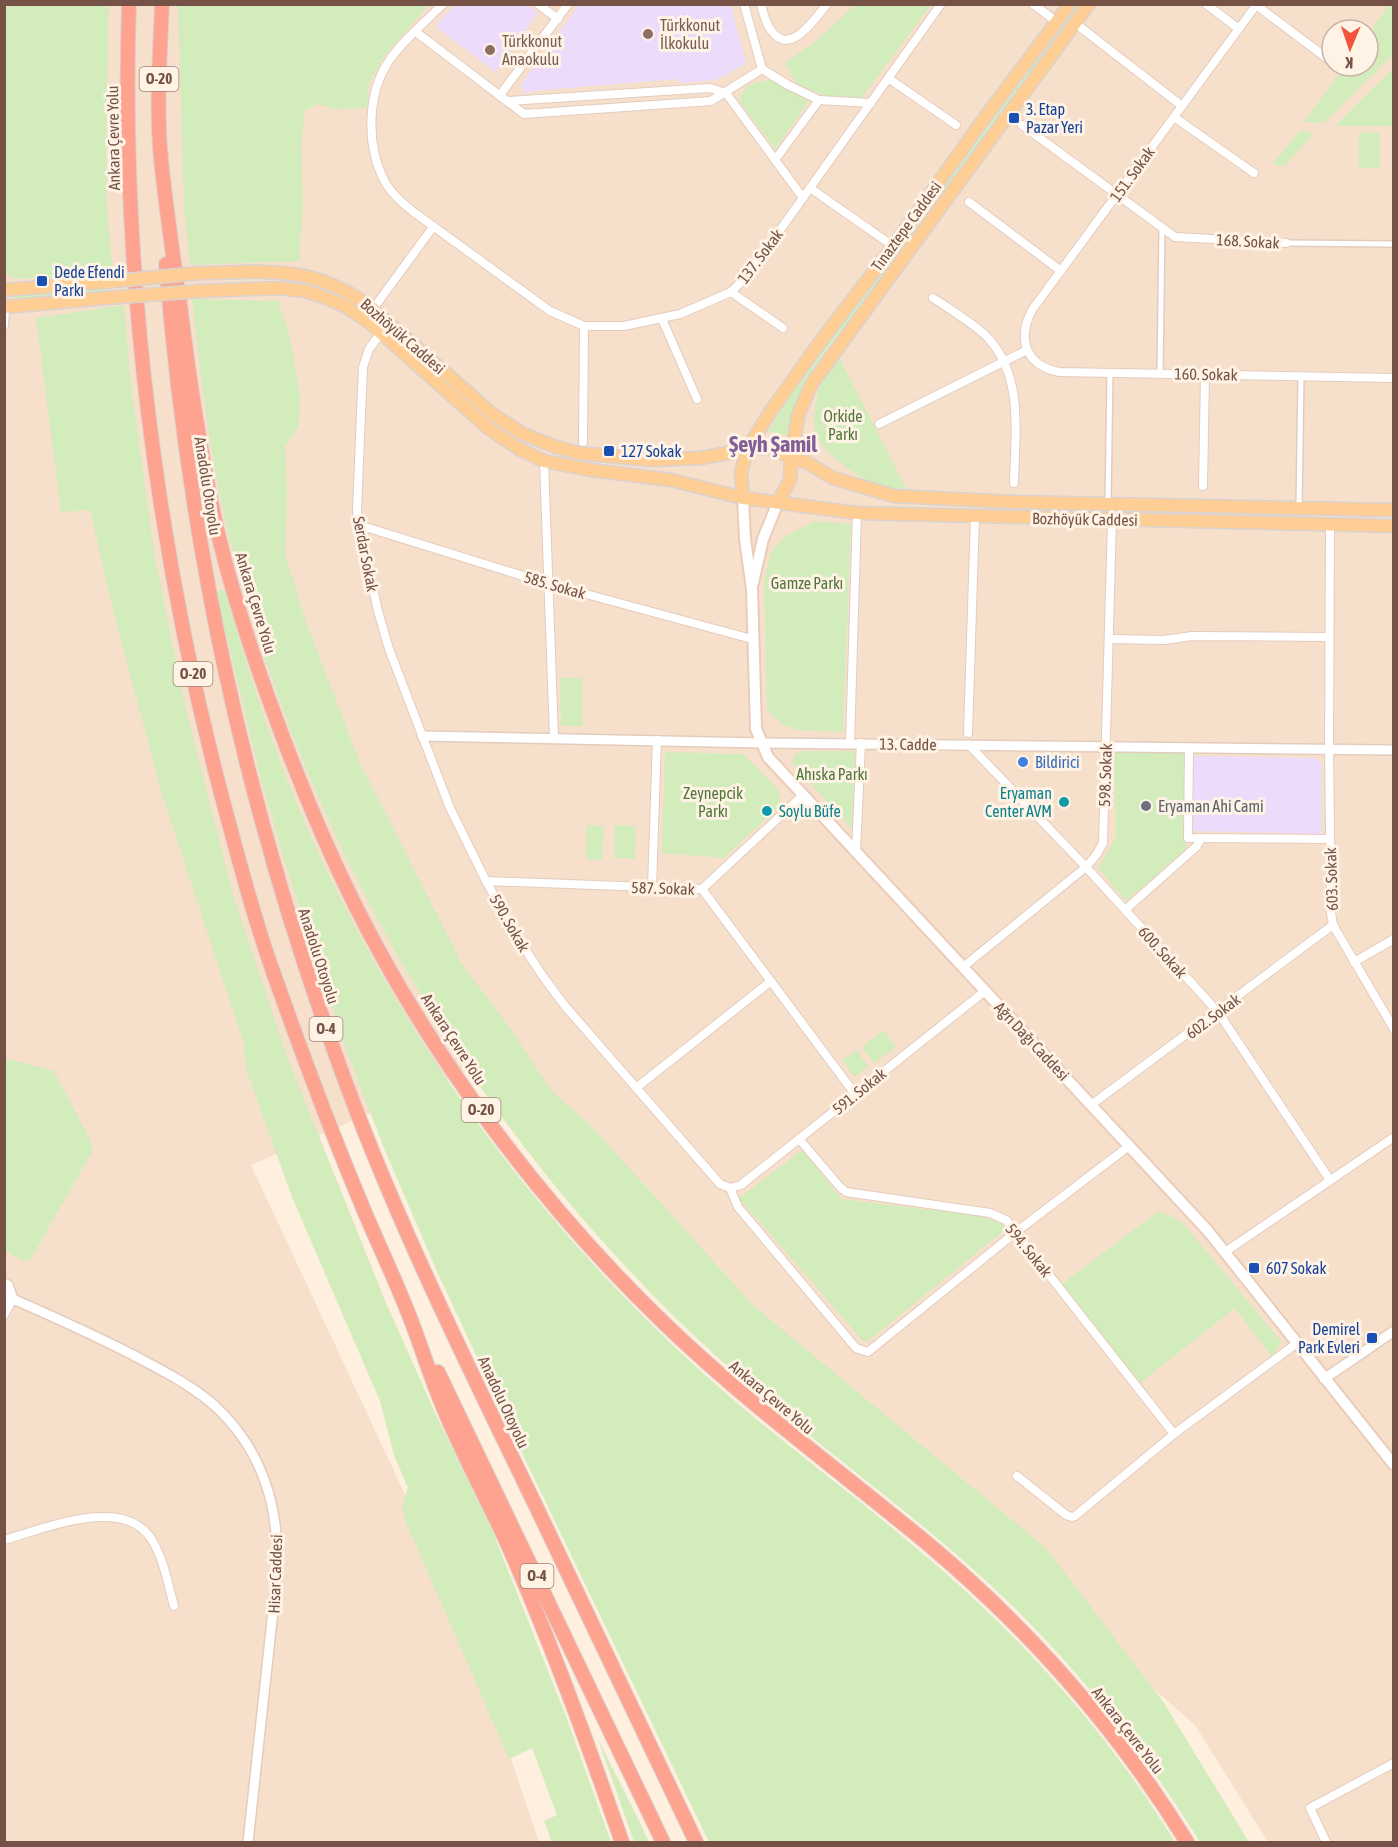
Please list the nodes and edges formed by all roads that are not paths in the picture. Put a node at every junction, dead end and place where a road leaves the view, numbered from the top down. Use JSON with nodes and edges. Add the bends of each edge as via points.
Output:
{"nodes":[{"id":1,"x":127,"y":4,"type":"edge"},
{"id":2,"x":162,"y":4,"type":"edge"},
{"id":3,"x":443,"y":4,"type":"edge"},
{"id":4,"x":538,"y":4,"type":"edge"},
{"id":5,"x":568,"y":4,"type":"edge"},
{"id":6,"x":744,"y":4,"type":"edge"},
{"id":7,"x":761,"y":4,"type":"edge"},
{"id":8,"x":827,"y":4,"type":"edge"},
{"id":9,"x":941,"y":4,"type":"edge"},
{"id":10,"x":1033,"y":4,"type":"edge"},
{"id":11,"x":1070,"y":4,"type":"edge"},
{"id":12,"x":1089,"y":4,"type":"edge"},
{"id":13,"x":1206,"y":4,"type":"edge"},
{"id":14,"x":1256,"y":5,"type":"edge"},
{"id":15,"x":818,"y":9,"type":"edge"},
{"id":16,"x":558,"y":19,"type":"junction"},
{"id":17,"x":1057,"y":22,"type":"junction"},
{"id":18,"x":1075,"y":23,"type":"junction"},
{"id":19,"x":1239,"y":28,"type":"junction"},
{"id":20,"x":416,"y":32,"type":"junction"},
{"id":21,"x":1320,"y":53,"type":"edge"},
{"id":22,"x":762,"y":69,"type":"junction"},
{"id":23,"x":888,"y":78,"type":"junction"},
{"id":24,"x":726,"y":93,"type":"junction"},
{"id":25,"x":500,"y":95,"type":"junction"},
{"id":26,"x":819,"y":100,"type":"junction"},
{"id":27,"x":508,"y":101,"type":"junction"},
{"id":28,"x":871,"y":103,"type":"junction"},
{"id":29,"x":1182,"y":106,"type":"junction"},
{"id":30,"x":1174,"y":117,"type":"junction"},
{"id":31,"x":956,"y":125,"type":"dead end"},
{"id":32,"x":1022,"y":125,"type":"dead end"},
{"id":33,"x":160,"y":154,"type":"junction"},
{"id":34,"x":775,"y":160,"type":"junction"},
{"id":35,"x":1254,"y":173,"type":"dead end"},
{"id":36,"x":810,"y":188,"type":"junction"},
{"id":37,"x":1116,"y":195,"type":"junction"},
{"id":38,"x":802,"y":198,"type":"junction"},
{"id":39,"x":969,"y":202,"type":"dead end"},
{"id":40,"x":433,"y":227,"type":"junction"},
{"id":41,"x":1162,"y":228,"type":"junction"},
{"id":42,"x":1286,"y":243,"type":"joint"},
{"id":43,"x":1394,"y":244,"type":"edge"},
{"id":44,"x":893,"y":246,"type":"junction"},
{"id":45,"x":1061,"y":271,"type":"junction"},
{"id":46,"x":4,"y":290,"type":"edge"},
{"id":47,"x":731,"y":292,"type":"junction"},
{"id":48,"x":933,"y":297,"type":"dead end"},
{"id":49,"x":5,"y":306,"type":"edge"},
{"id":50,"x":373,"y":309,"type":"junction"},
{"id":51,"x":662,"y":319,"type":"junction"},
{"id":52,"x":4,"y":325,"type":"edge"},
{"id":53,"x":584,"y":326,"type":"junction"},
{"id":54,"x":783,"y":328,"type":"dead end"},
{"id":55,"x":381,"y":333,"type":"junction"},
{"id":56,"x":1027,"y":350,"type":"junction"},
{"id":57,"x":1003,"y":362,"type":"junction"},
{"id":58,"x":1110,"y":373,"type":"junction"},
{"id":59,"x":1160,"y":374,"type":"junction"},
{"id":60,"x":1205,"y":374,"type":"junction"},
{"id":61,"x":1301,"y":376,"type":"junction"},
{"id":62,"x":1394,"y":378,"type":"edge"},
{"id":63,"x":697,"y":399,"type":"dead end"},
{"id":64,"x":879,"y":424,"type":"dead end"},
{"id":65,"x":583,"y":442,"type":"dead end"},
{"id":66,"x":747,"y":450,"type":"junction"},
{"id":67,"x":791,"y":458,"type":"junction"},
{"id":68,"x":544,"y":461,"type":"junction"},
{"id":69,"x":1014,"y":483,"type":"dead end"},
{"id":70,"x":1203,"y":486,"type":"dead end"},
{"id":71,"x":744,"y":498,"type":"junction"},
{"id":72,"x":778,"y":502,"type":"junction"},
{"id":73,"x":1108,"y":504,"type":"junction"},
{"id":74,"x":1299,"y":508,"type":"junction"},
{"id":75,"x":1394,"y":510,"type":"edge"},
{"id":76,"x":857,"y":513,"type":"junction"},
{"id":77,"x":975,"y":516,"type":"junction"},
{"id":78,"x":1112,"y":519,"type":"junction"},
{"id":79,"x":358,"y":525,"type":"junction"},
{"id":80,"x":1330,"y":525,"type":"junction"},
{"id":81,"x":1394,"y":526,"type":"edge"},
{"id":82,"x":549,"y":584,"type":"junction"},
{"id":83,"x":752,"y":589,"type":"junction"},
{"id":84,"x":1329,"y":637,"type":"junction"},
{"id":85,"x":752,"y":639,"type":"junction"},
{"id":86,"x":1109,"y":639,"type":"junction"},
{"id":87,"x":968,"y":733,"type":"dead end"},
{"id":88,"x":422,"y":736,"type":"junction"},
{"id":89,"x":554,"y":738,"type":"junction"},
{"id":90,"x":657,"y":740,"type":"junction"},
{"id":91,"x":761,"y":743,"type":"junction"},
{"id":92,"x":855,"y":743,"type":"junction"},
{"id":93,"x":969,"y":745,"type":"junction"},
{"id":94,"x":1106,"y":747,"type":"junction"},
{"id":95,"x":1189,"y":748,"type":"junction"},
{"id":96,"x":1329,"y":749,"type":"junction"},
{"id":97,"x":1394,"y":750,"type":"edge"},
{"id":98,"x":803,"y":795,"type":"junction"},
{"id":99,"x":1202,"y":838,"type":"junction"},
{"id":100,"x":1330,"y":838,"type":"junction"},
{"id":101,"x":856,"y":852,"type":"junction"},
{"id":102,"x":1086,"y":867,"type":"junction"},
{"id":103,"x":486,"y":881,"type":"junction"},
{"id":104,"x":652,"y":887,"type":"junction"},
{"id":105,"x":702,"y":889,"type":"junction"},
{"id":106,"x":1125,"y":910,"type":"junction"},
{"id":107,"x":1333,"y":925,"type":"junction"},
{"id":108,"x":1394,"y":939,"type":"edge"},
{"id":109,"x":1354,"y":962,"type":"junction"},
{"id":110,"x":963,"y":967,"type":"junction"},
{"id":111,"x":771,"y":981,"type":"junction"},
{"id":112,"x":985,"y":991,"type":"junction"},
{"id":113,"x":1218,"y":1012,"type":"junction"},
{"id":114,"x":1394,"y":1029,"type":"edge"},
{"id":115,"x":636,"y":1088,"type":"junction"},
{"id":116,"x":855,"y":1094,"type":"junction"},
{"id":117,"x":1091,"y":1105,"type":"junction"},
{"id":118,"x":1394,"y":1137,"type":"edge"},
{"id":119,"x":799,"y":1139,"type":"junction"},
{"id":120,"x":1129,"y":1146,"type":"junction"},
{"id":121,"x":1330,"y":1180,"type":"junction"},
{"id":122,"x":730,"y":1188,"type":"junction"},
{"id":123,"x":1016,"y":1232,"type":"junction"},
{"id":124,"x":1225,"y":1252,"type":"junction"},
{"id":125,"x":4,"y":1283,"type":"edge"},
{"id":126,"x":9,"y":1299,"type":"edge"},
{"id":127,"x":408,"y":1312,"type":"junction"},
{"id":128,"x":4,"y":1315,"type":"edge"},
{"id":129,"x":1394,"y":1331,"type":"edge"},
{"id":130,"x":1296,"y":1343,"type":"junction"},
{"id":131,"x":1324,"y":1379,"type":"junction"},
{"id":132,"x":1174,"y":1434,"type":"junction"},
{"id":133,"x":1394,"y":1465,"type":"edge"},
{"id":134,"x":1017,"y":1476,"type":"dead end"},
{"id":135,"x":4,"y":1540,"type":"edge"},
{"id":136,"x":174,"y":1606,"type":"dead end"},
{"id":137,"x":1394,"y":1763,"type":"edge"},
{"id":138,"x":248,"y":1842,"type":"edge"},
{"id":139,"x":622,"y":1842,"type":"edge"},
{"id":140,"x":663,"y":1842,"type":"edge"},
{"id":141,"x":696,"y":1842,"type":"edge"},
{"id":142,"x":1186,"y":1842,"type":"edge"},
{"id":143,"x":1326,"y":1842,"type":"edge"}],
"edges":[{"from":1,"to":127,"type":"highway","name":"Ankara Çevre Yolu","number":"O-20","via":[[130,192],[142,344],[160,493],[192,670],[222,799],[275,979],[323,1110]]},
{"from":2,"to":33,"type":"highway","name":"Ankara Çevre Yolu","number":"O-20"},
{"from":3,"to":20,"type":"street","name":"137. Sokak"},
{"from":4,"to":16,"type":"street"},
{"from":5,"to":16,"type":"street"},
{"from":6,"to":22,"type":"street"},
{"from":7,"to":15,"type":"street","via":[[769,28],[787,40],[802,33]]},
{"from":8,"to":15,"type":"street"},
{"from":9,"to":23,"type":"street","name":"137. Sokak"},
{"from":10,"to":17,"type":"street"},
{"from":11,"to":17,"type":"main road","name":"Tınaztepe Caddesi"},
{"from":12,"to":18,"type":"main road","name":"Tınaztepe Caddesi"},
{"from":13,"to":19,"type":"street"},
{"from":14,"to":19,"type":"street","name":"151. Sokak"},
{"from":14,"to":21,"type":"street"},
{"from":16,"to":25,"type":"street"},
{"from":17,"to":44,"type":"main road","name":"Tınaztepe Caddesi"},
{"from":18,"to":29,"type":"street"},
{"from":18,"to":67,"type":"main road","name":"Tınaztepe Caddesi","via":[[811,385],[798,416]]},
{"from":19,"to":29,"type":"street","name":"151. Sokak"},
{"from":20,"to":25,"type":"street"},
{"from":20,"to":40,"type":"street","name":"137. Sokak","via":[[396,51],[382,73],[374,96],[373,132],[384,180],[397,198]]},
{"from":22,"to":24,"type":"street"},
{"from":22,"to":26,"type":"street"},
{"from":23,"to":28,"type":"street","name":"137. Sokak"},
{"from":23,"to":31,"type":"street"},
{"from":24,"to":27,"type":"street","via":[[710,88]]},
{"from":24,"to":27,"type":"street","via":[[711,101],[524,114]]},
{"from":24,"to":34,"type":"street"},
{"from":25,"to":27,"type":"street"},
{"from":26,"to":28,"type":"street"},
{"from":26,"to":34,"type":"street"},
{"from":28,"to":36,"type":"street","name":"137. Sokak"},
{"from":29,"to":30,"type":"street","name":"151. Sokak"},
{"from":30,"to":35,"type":"street"},
{"from":30,"to":37,"type":"street","name":"151. Sokak"},
{"from":32,"to":37,"type":"street","name":"168. Sokak"},
{"from":33,"to":141,"type":"highway","name":"Anadolu Otoyolu","number":"O-4","via":[[171,335],[207,589],[251,784],[291,925],[340,1066],[414,1249]]},
{"from":33,"to":142,"type":"highway","name":"Ankara Çevre Yolu","number":"O-20","via":[[201,448],[219,536],[245,627],[316,823],[354,904],[424,1027],[516,1157],[605,1263],[730,1384],[930,1546],[1010,1620],[1112,1734]]},
{"from":34,"to":38,"type":"street"},
{"from":36,"to":38,"type":"street","name":"137. Sokak"},
{"from":36,"to":44,"type":"street"},
{"from":37,"to":41,"type":"street","name":"168. Sokak"},
{"from":37,"to":45,"type":"street","name":"151. Sokak"},
{"from":38,"to":47,"type":"street","name":"137. Sokak","via":[[748,275]]},
{"from":39,"to":45,"type":"street"},
{"from":40,"to":50,"type":"street"},
{"from":40,"to":53,"type":"street","name":"137. Sokak","via":[[550,311]]},
{"from":41,"to":42,"type":"street","name":"168. Sokak","via":[[1175,237]]},
{"from":41,"to":59,"type":"street"},
{"from":42,"to":43,"type":"street","name":"168. Sokak"},
{"from":44,"to":66,"type":"main road","name":"Tınaztepe Caddesi","via":[[820,342]]},
{"from":45,"to":56,"type":"street","name":"151. Sokak","via":[[1026,323]]},
{"from":46,"to":50,"type":"main road","name":"Bozhöyük Caddesi","bridge":true,"via":[[200,273],[281,272],[311,276],[341,288]]},
{"from":47,"to":51,"type":"street","name":"137. Sokak"},
{"from":47,"to":54,"type":"street"},
{"from":48,"to":57,"type":"street","via":[[989,339]]},
{"from":49,"to":52,"type":"street"},
{"from":49,"to":55,"type":"main road","name":"Bozhöyük Caddesi","bridge":true,"via":[[278,288],[304,291],[345,306]]},
{"from":50,"to":66,"type":"main road","name":"Bozhöyük Caddesi","via":[[491,413],[538,440],[579,453],[651,460],[700,458]]},
{"from":51,"to":53,"type":"street","name":"137. Sokak","via":[[624,326]]},
{"from":51,"to":63,"type":"street"},
{"from":53,"to":65,"type":"street"},
{"from":55,"to":68,"type":"main road","name":"Bozhöyük Caddesi","via":[[488,428]]},
{"from":55,"to":79,"type":"street","name":"Serdar Sokak","via":[[369,349],[363,367]]},
{"from":56,"to":57,"type":"street"},
{"from":56,"to":58,"type":"street","name":"160. Sokak","via":[[1034,360],[1051,370]]},
{"from":57,"to":64,"type":"street"},
{"from":57,"to":69,"type":"street","via":[[1014,392]]},
{"from":58,"to":59,"type":"street","name":"160. Sokak"},
{"from":58,"to":73,"type":"street"},
{"from":59,"to":60,"type":"street","name":"160. Sokak"},
{"from":60,"to":61,"type":"street","name":"160. Sokak"},
{"from":60,"to":70,"type":"street"},
{"from":61,"to":62,"type":"street","name":"160. Sokak"},
{"from":61,"to":74,"type":"street"},
{"from":66,"to":67,"type":"main road","via":[[773,448]]},
{"from":66,"to":71,"type":"main road","via":[[741,473]]},
{"from":67,"to":72,"type":"main road","via":[[790,480]]},
{"from":67,"to":73,"type":"main road","name":"Bozhöyük Caddesi","via":[[833,478],[894,496]]},
{"from":68,"to":71,"type":"main road","name":"Bozhöyük Caddesi","via":[[671,480]]},
{"from":68,"to":82,"type":"street"},
{"from":71,"to":72,"type":"main road"},
{"from":71,"to":83,"type":"main road","name":"Ağrı Dağı Caddesi"},
{"from":72,"to":76,"type":"main road","name":"Bozhöyük Caddesi"},
{"from":72,"to":83,"type":"main road","name":"Ağrı Dağı Caddesi","via":[[763,538]]},
{"from":73,"to":74,"type":"main road","name":"Bozhöyük Caddesi"},
{"from":74,"to":75,"type":"main road","name":"Bozhöyük Caddesi"},
{"from":76,"to":77,"type":"main road","name":"Bozhöyük Caddesi"},
{"from":76,"to":92,"type":"street"},
{"from":77,"to":78,"type":"main road","name":"Bozhöyük Caddesi"},
{"from":77,"to":87,"type":"street"},
{"from":78,"to":80,"type":"main road","name":"Bozhöyük Caddesi"},
{"from":78,"to":86,"type":"street","name":"598. Sokak"},
{"from":79,"to":82,"type":"street","name":"585. Sokak"},
{"from":79,"to":88,"type":"street","name":"Serdar Sokak","via":[[389,649]]},
{"from":80,"to":81,"type":"main road","name":"Bozhöyük Caddesi"},
{"from":80,"to":84,"type":"street","name":"603. Sokak"},
{"from":82,"to":85,"type":"street","name":"585. Sokak"},
{"from":82,"to":89,"type":"street"},
{"from":83,"to":85,"type":"main road","name":"Ağrı Dağı Caddesi"},
{"from":84,"to":86,"type":"street"},
{"from":84,"to":96,"type":"street","name":"603. Sokak"},
{"from":85,"to":91,"type":"main road","name":"Ağrı Dağı Caddesi","via":[[756,729]]},
{"from":86,"to":94,"type":"street","name":"598. Sokak"},
{"from":88,"to":89,"type":"street","name":"13. Cadde"},
{"from":88,"to":103,"type":"street","name":"590. Sokak","via":[[450,808]]},
{"from":89,"to":90,"type":"street","name":"13. Cadde"},
{"from":90,"to":91,"type":"street","name":"13. Cadde"},
{"from":90,"to":104,"type":"street"},
{"from":91,"to":92,"type":"street","name":"13. Cadde"},
{"from":91,"to":98,"type":"main road","name":"Ağrı Dağı Caddesi","via":[[768,757]]},
{"from":92,"to":93,"type":"street","name":"13. Cadde"},
{"from":92,"to":101,"type":"street"},
{"from":93,"to":94,"type":"street","name":"13. Cadde"},
{"from":93,"to":102,"type":"street","name":"600. Sokak"},
{"from":94,"to":95,"type":"street","name":"13. Cadde"},
{"from":94,"to":102,"type":"street","name":"598. Sokak","via":[[1104,838],[1097,855]]},
{"from":95,"to":96,"type":"street","name":"13. Cadde"},
{"from":95,"to":99,"type":"street","via":[[1188,838]]},
{"from":96,"to":97,"type":"street","name":"13. Cadde"},
{"from":96,"to":100,"type":"street","name":"603. Sokak"},
{"from":98,"to":101,"type":"main road","name":"Ağrı Dağı Caddesi"},
{"from":98,"to":105,"type":"street","name":"587. Sokak"},
{"from":99,"to":100,"type":"street"},
{"from":99,"to":106,"type":"street"},
{"from":100,"to":107,"type":"street","name":"603. Sokak"},
{"from":101,"to":110,"type":"main road","name":"Ağrı Dağı Caddesi"},
{"from":102,"to":106,"type":"street","name":"600. Sokak"},
{"from":102,"to":110,"type":"street","name":"598. Sokak"},
{"from":103,"to":104,"type":"street","name":"587. Sokak"},
{"from":103,"to":115,"type":"street","name":"590. Sokak","via":[[542,975]]},
{"from":104,"to":105,"type":"street","name":"587. Sokak"},
{"from":105,"to":111,"type":"street"},
{"from":106,"to":113,"type":"street","name":"600. Sokak"},
{"from":107,"to":109,"type":"street","name":"603. Sokak"},
{"from":107,"to":113,"type":"street","name":"602. Sokak"},
{"from":108,"to":109,"type":"street"},
{"from":109,"to":114,"type":"street","name":"603. Sokak"},
{"from":110,"to":112,"type":"main road","name":"Ağrı Dağı Caddesi"},
{"from":111,"to":115,"type":"street"},
{"from":111,"to":116,"type":"street"},
{"from":112,"to":116,"type":"street","name":"591. Sokak"},
{"from":112,"to":117,"type":"main road","name":"Ağrı Dağı Caddesi"},
{"from":113,"to":117,"type":"street","name":"602. Sokak"},
{"from":113,"to":121,"type":"street","name":"600. Sokak"},
{"from":115,"to":122,"type":"street","name":"590. Sokak","via":[[720,1184]]},
{"from":116,"to":119,"type":"street","name":"591. Sokak"},
{"from":117,"to":120,"type":"main road","name":"Ağrı Dağı Caddesi"},
{"from":118,"to":121,"type":"street"},
{"from":119,"to":122,"type":"street","name":"591. Sokak","via":[[741,1185]]},
{"from":119,"to":123,"type":"street","name":"594. Sokak","via":[[846,1192],[990,1213],[1006,1220]]},
{"from":120,"to":123,"type":"street"},
{"from":120,"to":124,"type":"main road","name":"Ağrı Dağı Caddesi"},
{"from":121,"to":124,"type":"street"},
{"from":122,"to":123,"type":"street","via":[[738,1207],[856,1348],[868,1352]]},
{"from":123,"to":132,"type":"street","name":"594. Sokak"},
{"from":124,"to":130,"type":"main road","name":"Ağrı Dağı Caddesi"},
{"from":125,"to":126,"type":"street"},
{"from":126,"to":128,"type":"street"},
{"from":126,"to":138,"type":"street","name":"Hisar Caddesi","via":[[89,1332],[199,1393],[235,1428],[264,1477],[276,1521],[278,1574]]},
{"from":127,"to":139,"type":"highway","name":"Ankara Çevre Yolu","number":"O-20","via":[[446,1415],[556,1659]]},
{"from":127,"to":140,"type":"highway","number":"O-4"},
{"from":129,"to":131,"type":"street"},
{"from":130,"to":131,"type":"main road","name":"Ağrı Dağı Caddesi"},
{"from":130,"to":132,"type":"street"},
{"from":131,"to":133,"type":"main road","name":"Ağrı Dağı Caddesi"},
{"from":132,"to":134,"type":"street","via":[[1072,1517]]},
{"from":135,"to":136,"type":"street","via":[[85,1518],[114,1516],[129,1521],[151,1537]]},
{"from":137,"to":143,"type":"street","via":[[1310,1808]]}]}
